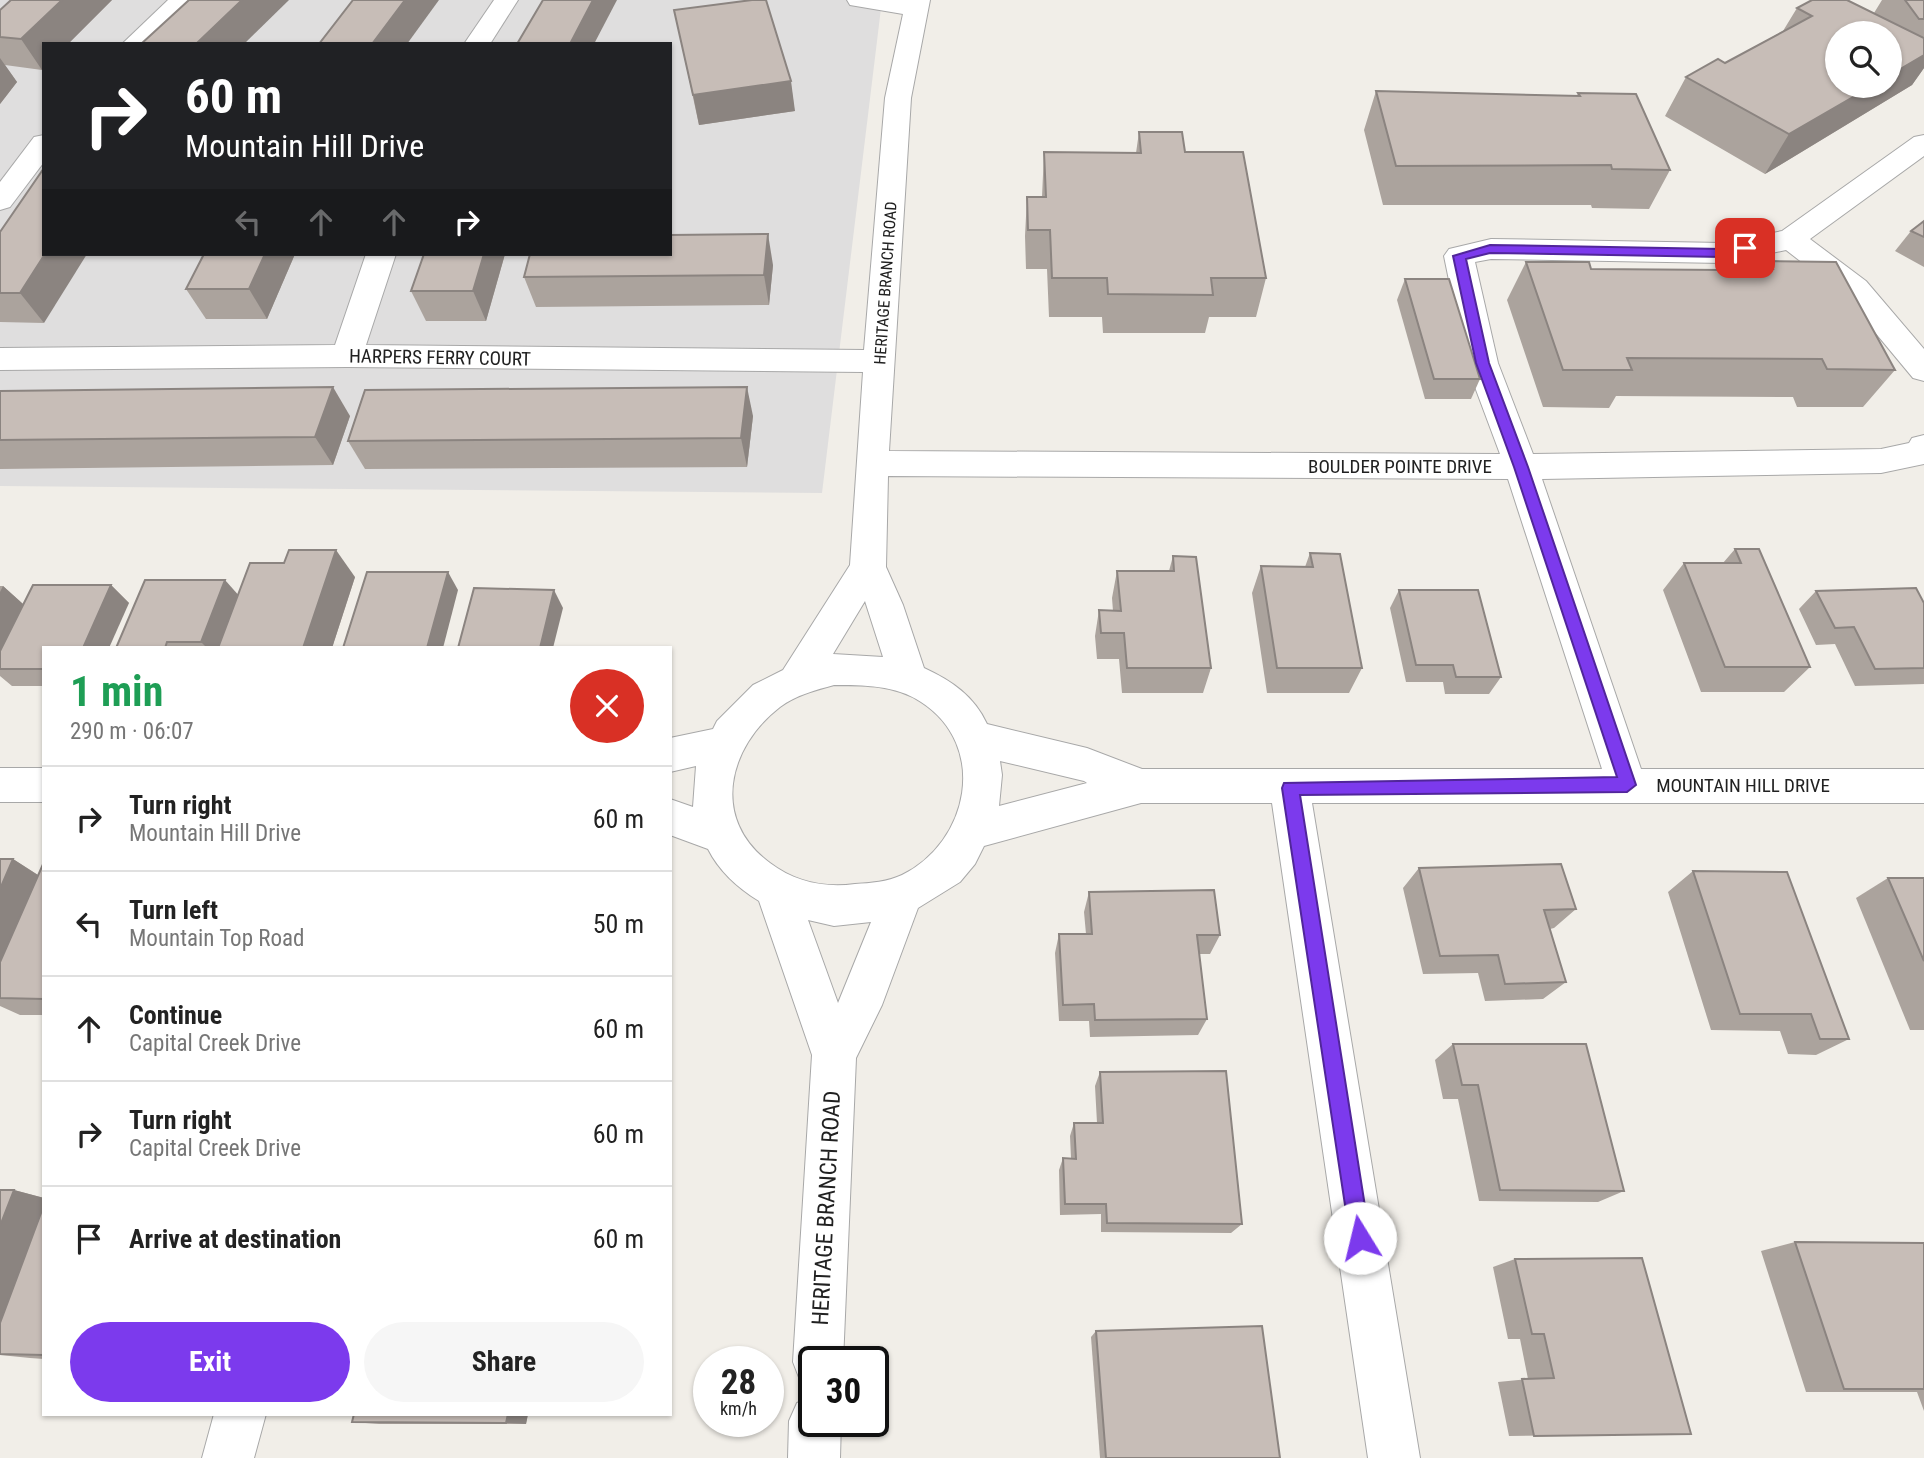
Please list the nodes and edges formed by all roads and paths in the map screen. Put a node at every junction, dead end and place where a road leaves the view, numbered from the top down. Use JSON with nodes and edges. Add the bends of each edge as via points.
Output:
{"nodes":[{"id":1,"x":183,"y":0,"type":"edge"},
{"id":2,"x":506,"y":0,"type":"edge"},
{"id":3,"x":859,"y":0,"type":"edge"},
{"id":4,"x":917,"y":4,"type":"edge"},
{"id":5,"x":137,"y":42,"type":"edge"},
{"id":6,"x":478,"y":42,"type":"edge"},
{"id":7,"x":1924,"y":143,"type":"edge"},
{"id":8,"x":42,"y":146,"type":"edge"},
{"id":9,"x":0,"y":201,"type":"edge"},
{"id":10,"x":1791,"y":239,"type":"junction"},
{"id":11,"x":380,"y":256,"type":"edge"},
{"id":12,"x":346,"y":356,"type":"junction"},
{"id":13,"x":0,"y":359,"type":"edge"},
{"id":14,"x":880,"y":361,"type":"junction"},
{"id":15,"x":1924,"y":370,"type":"edge"},
{"id":16,"x":1924,"y":447,"type":"edge"},
{"id":17,"x":872,"y":463,"type":"junction"},
{"id":18,"x":1521,"y":467,"type":"junction"},
{"id":19,"x":868,"y":568,"type":"junction"},
{"id":20,"x":909,"y":678,"type":"junction"},
{"id":21,"x":797,"y":680,"type":"junction"},
{"id":22,"x":975,"y":738,"type":"junction"},
{"id":23,"x":724,"y":743,"type":"junction"},
{"id":24,"x":672,"y":755,"type":"edge"},
{"id":25,"x":0,"y":785,"type":"edge"},
{"id":26,"x":42,"y":785,"type":"edge"},
{"id":27,"x":1627,"y":785,"type":"junction"},
{"id":28,"x":1141,"y":786,"type":"junction"},
{"id":29,"x":1924,"y":786,"type":"edge"},
{"id":30,"x":1290,"y":788,"type":"junction"},
{"id":31,"x":672,"y":818,"type":"edge"},
{"id":32,"x":974,"y":831,"type":"junction"},
{"id":33,"x":719,"y":834,"type":"junction"},
{"id":34,"x":777,"y":893,"type":"junction"},
{"id":35,"x":902,"y":896,"type":"junction"},
{"id":36,"x":834,"y":1055,"type":"junction"},
{"id":37,"x":819,"y":1346,"type":"edge"},
{"id":38,"x":239,"y":1416,"type":"edge"},
{"id":39,"x":815,"y":1437,"type":"edge"},
{"id":40,"x":228,"y":1458,"type":"edge"},
{"id":41,"x":814,"y":1458,"type":"edge"},
{"id":42,"x":1394,"y":1458,"type":"edge"}],
"edges":[{"from":1,"to":5,"type":"street"},
{"from":2,"to":6,"type":"street"},
{"from":3,"to":4,"type":"street"},
{"from":4,"to":14,"type":"street","name":"HERITAGE BRANCH ROAD","via":[[898,98]]},
{"from":7,"to":10,"type":"street"},
{"from":8,"to":9,"type":"street"},
{"from":10,"to":15,"type":"street","via":[[1855,288]]},
{"from":10,"to":18,"type":"street","via":[[1723,253],[1490,249],[1460,256],[1482,363]]},
{"from":11,"to":12,"type":"street"},
{"from":12,"to":13,"type":"street","name":"HARPERS FERRY COURT"},
{"from":12,"to":14,"type":"street","name":"HARPERS FERRY COURT"},
{"from":14,"to":17,"type":"street","name":"HERITAGE BRANCH ROAD"},
{"from":16,"to":18,"type":"street","name":"BOULDER POINTE DRIVE","via":[[1920,453],[1881,461]]},
{"from":17,"to":18,"type":"street","name":"BOULDER POINTE DRIVE"},
{"from":17,"to":19,"type":"street","name":"HERITAGE BRANCH ROAD"},
{"from":18,"to":27,"type":"street"},
{"from":19,"to":20,"type":"street","name":"HERITAGE BRANCH ROAD"},
{"from":19,"to":21,"type":"street"},
{"from":20,"to":21,"type":"street","via":[[873,670],[834,670]]},
{"from":20,"to":22,"type":"street","via":[[948,702]]},
{"from":21,"to":23,"type":"street","via":[[767,695],[742,716]]},
{"from":22,"to":28,"type":"street","name":"MOUNTAIN HILL DRIVE","via":[[1087,765]]},
{"from":22,"to":32,"type":"street","via":[[984,768],[984,789]]},
{"from":23,"to":24,"type":"street"},
{"from":23,"to":33,"type":"street","via":[[713,773]]},
{"from":25,"to":26,"type":"street"},
{"from":27,"to":29,"type":"street","name":"MOUNTAIN HILL DRIVE"},
{"from":27,"to":30,"type":"street","name":"MOUNTAIN HILL DRIVE"},
{"from":28,"to":30,"type":"street","name":"MOUNTAIN HILL DRIVE"},
{"from":28,"to":32,"type":"street","name":"MOUNTAIN HILL DRIVE"},
{"from":30,"to":42,"type":"street"},
{"from":31,"to":33,"type":"street"},
{"from":32,"to":35,"type":"street","via":[[957,858],[932,880]]},
{"from":33,"to":34,"type":"street","via":[[742,868]]},
{"from":34,"to":35,"type":"street","via":[[817,906],[860,907]]},
{"from":34,"to":36,"type":"street","name":"HERITAGE BRANCH ROAD"},
{"from":35,"to":36,"type":"street","name":"HERITAGE BRANCH ROAD","via":[[860,1005]]},
{"from":36,"to":37,"type":"street","name":"HERITAGE BRANCH ROAD"},
{"from":38,"to":40,"type":"street"},
{"from":39,"to":41,"type":"street"}]}
